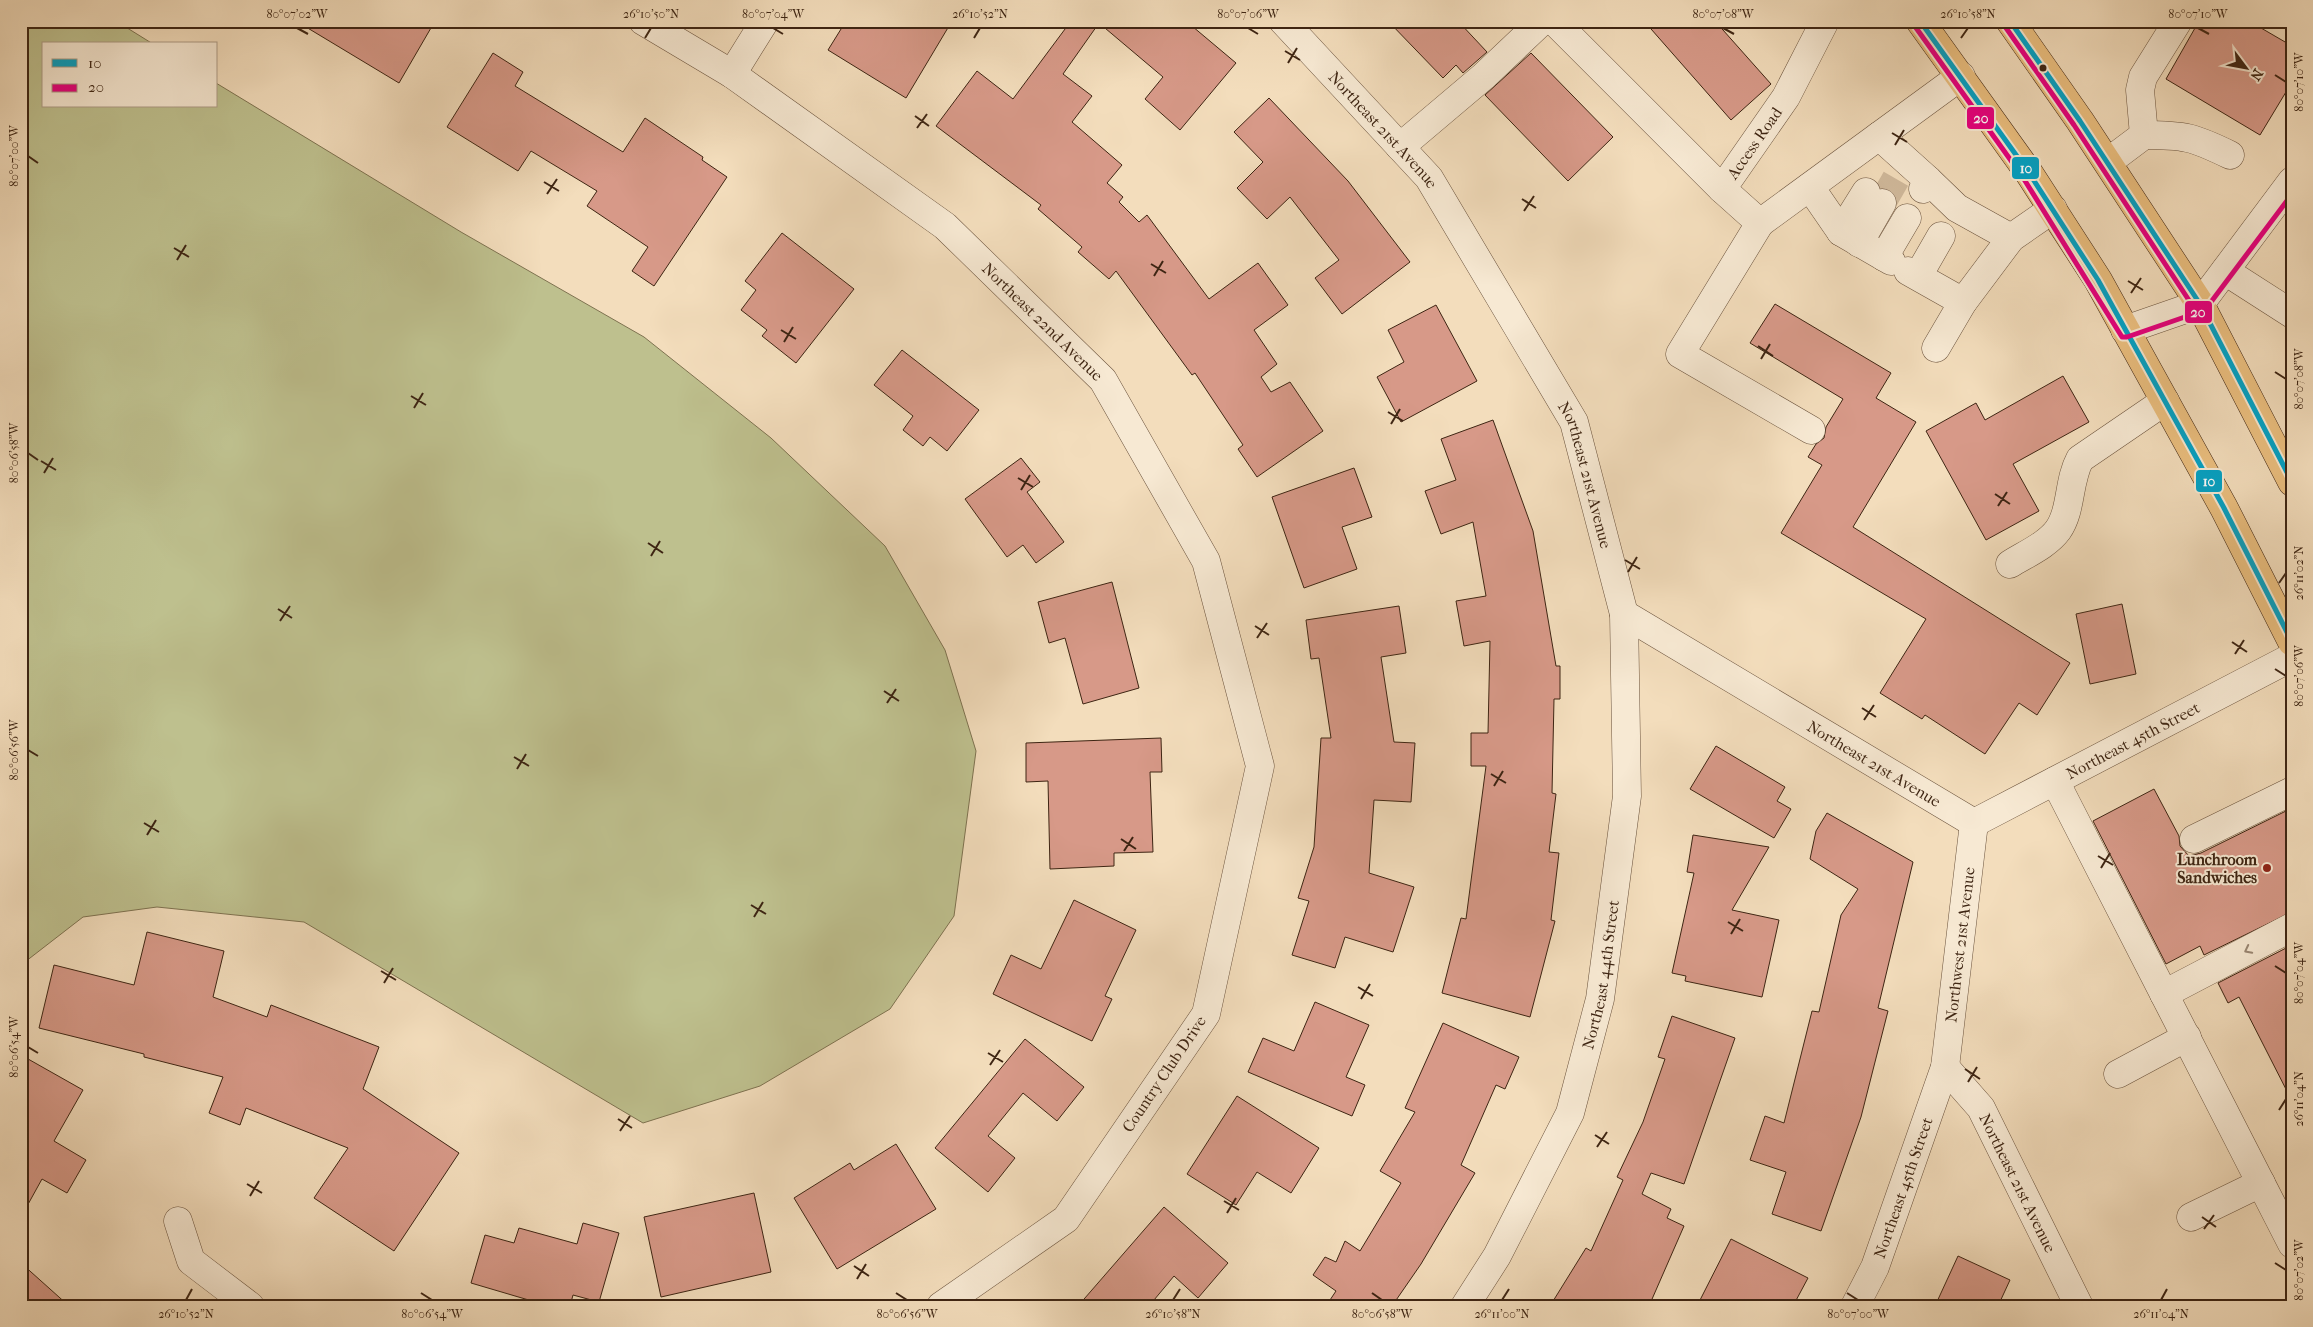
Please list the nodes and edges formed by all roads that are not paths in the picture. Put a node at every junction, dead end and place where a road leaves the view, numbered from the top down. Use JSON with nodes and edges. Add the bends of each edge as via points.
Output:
{"nodes":[{"id":1,"x":643,"y":21,"type":"edge"},
{"id":2,"x":765,"y":21,"type":"edge"},
{"id":3,"x":1283,"y":21,"type":"edge"},
{"id":4,"x":1542,"y":21,"type":"edge"},
{"id":5,"x":1554,"y":21,"type":"edge"},
{"id":6,"x":1825,"y":21,"type":"edge"},
{"id":7,"x":1920,"y":21,"type":"edge"},
{"id":8,"x":2178,"y":21,"type":"edge"},
{"id":9,"x":2013,"y":23,"type":"edge"},
{"id":10,"x":732,"y":74,"type":"junction"},
{"id":11,"x":1961,"y":76,"type":"junction"},
{"id":12,"x":2144,"y":136,"type":"junction"},
{"id":13,"x":1400,"y":147,"type":"junction"},
{"id":14,"x":2230,"y":155,"type":"dead end"},
{"id":15,"x":1892,"y":157,"type":"junction"},
{"id":16,"x":2108,"y":162,"type":"junction"},
{"id":17,"x":2292,"y":181,"type":"edge"},
{"id":18,"x":1810,"y":187,"type":"junction"},
{"id":19,"x":1722,"y":189,"type":"junction"},
{"id":20,"x":1874,"y":198,"type":"tunnel mouth"},
{"id":21,"x":2053,"y":209,"type":"junction"},
{"id":22,"x":1907,"y":218,"type":"tunnel mouth"},
{"id":23,"x":1760,"y":223,"type":"junction"},
{"id":24,"x":1941,"y":236,"type":"dead end"},
{"id":25,"x":1850,"y":237,"type":"junction"},
{"id":26,"x":2011,"y":238,"type":"junction"},
{"id":27,"x":1900,"y":266,"type":"junction"},
{"id":28,"x":2224,"y":271,"type":"junction"},
{"id":29,"x":1963,"y":302,"type":"junction"},
{"id":30,"x":2200,"y":304,"type":"junction"},
{"id":31,"x":2292,"y":314,"type":"edge"},
{"id":32,"x":2125,"y":330,"type":"junction"},
{"id":33,"x":1936,"y":348,"type":"dead end"},
{"id":34,"x":2165,"y":401,"type":"junction"},
{"id":35,"x":1811,"y":430,"type":"dead end"},
{"id":36,"x":2292,"y":482,"type":"edge"},
{"id":37,"x":2010,"y":564,"type":"dead end"},
{"id":38,"x":1624,"y":614,"type":"junction"},
{"id":39,"x":2292,"y":642,"type":"edge"},
{"id":40,"x":2292,"y":657,"type":"edge"},
{"id":41,"x":1260,"y":766,"type":"joint"},
{"id":42,"x":2055,"y":781,"type":"junction"},
{"id":43,"x":2292,"y":791,"type":"edge"},
{"id":44,"x":1974,"y":823,"type":"junction"},
{"id":45,"x":2194,"y":839,"type":"dead end"},
{"id":46,"x":2292,"y":928,"type":"edge"},
{"id":47,"x":2164,"y":994,"type":"junction"},
{"id":48,"x":2187,"y":1037,"type":"junction"},
{"id":49,"x":1945,"y":1067,"type":"junction"},
{"id":50,"x":2118,"y":1074,"type":"dead end"},
{"id":51,"x":2261,"y":1183,"type":"junction"},
{"id":52,"x":2191,"y":1217,"type":"dead end"},
{"id":53,"x":178,"y":1220,"type":"dead end"},
{"id":54,"x":2292,"y":1244,"type":"edge"},
{"id":55,"x":250,"y":1306,"type":"edge"},
{"id":56,"x":941,"y":1306,"type":"edge"},
{"id":57,"x":1465,"y":1306,"type":"edge"},
{"id":58,"x":1855,"y":1306,"type":"edge"},
{"id":59,"x":2079,"y":1306,"type":"edge"}],
"edges":[{"from":1,"to":10,"type":"street","name":"Northeast 22nd Avenue"},
{"from":2,"to":10,"type":"street"},
{"from":3,"to":13,"type":"street","name":"Northeast 21st Avenue"},
{"from":4,"to":13,"type":"street","via":[[1484,76]]},
{"from":5,"to":19,"type":"street"},
{"from":6,"to":19,"type":"street","name":"Access Road","via":[[1786,97]]},
{"from":7,"to":11,"type":"main road"},
{"from":8,"to":12,"type":"street","via":[[2143,76],[2140,90]]},
{"from":9,"to":16,"type":"main road"},
{"from":10,"to":41,"type":"street","name":"Northeast 22nd Avenue","via":[[945,226],[1102,380],[1206,561]]},
{"from":11,"to":15,"type":"street"},
{"from":11,"to":21,"type":"main road"},
{"from":12,"to":14,"type":"street","via":[[2180,135],[2197,139]]},
{"from":12,"to":16,"type":"street"},
{"from":13,"to":38,"type":"street","name":"Northeast 21st Avenue","via":[[1429,178],[1574,422]]},
{"from":15,"to":18,"type":"street"},
{"from":15,"to":26,"type":"street","via":[[1957,208]]},
{"from":16,"to":30,"type":"main road"},
{"from":17,"to":28,"type":"street"},
{"from":18,"to":23,"type":"street"},
{"from":18,"to":25,"type":"street"},
{"from":19,"to":23,"type":"street","name":"Access Road"},
{"from":20,"to":25,"type":"street"},
{"from":21,"to":26,"type":"street"},
{"from":21,"to":32,"type":"main road"},
{"from":22,"to":27,"type":"street"},
{"from":23,"to":35,"type":"street","via":[[1680,354]]},
{"from":24,"to":27,"type":"street"},
{"from":25,"to":27,"type":"street"},
{"from":26,"to":29,"type":"street"},
{"from":27,"to":29,"type":"street"},
{"from":28,"to":30,"type":"street"},
{"from":28,"to":31,"type":"street"},
{"from":29,"to":33,"type":"street"},
{"from":30,"to":32,"type":"street"},
{"from":30,"to":36,"type":"main road"},
{"from":32,"to":34,"type":"main road"},
{"from":34,"to":37,"type":"street","via":[[2080,459],[2073,472],[2064,517],[2058,529],[2048,541]]},
{"from":34,"to":39,"type":"main road"},
{"from":38,"to":44,"type":"street","name":"Northeast 21st Avenue"},
{"from":38,"to":57,"type":"street","name":"Northeast 44th Street","via":[[1627,796],[1600,999],[1570,1114],[1497,1256]]},
{"from":40,"to":42,"type":"street","name":"Northeast 45th Street"},
{"from":41,"to":56,"type":"street","name":"Country Club Drive","via":[[1206,1014],[1066,1219]]},
{"from":42,"to":44,"type":"street","name":"Northeast 45th Street"},
{"from":42,"to":47,"type":"street"},
{"from":43,"to":45,"type":"street"},
{"from":44,"to":49,"type":"street","name":"Northwest 21st Avenue"},
{"from":46,"to":47,"type":"street","one_way":true},
{"from":47,"to":48,"type":"street"},
{"from":48,"to":50,"type":"street"},
{"from":48,"to":51,"type":"street"},
{"from":49,"to":58,"type":"street","name":"Northeast 45th Street","via":[[1874,1267]]},
{"from":49,"to":59,"type":"street","name":"Northeast 21st Avenue","via":[[1981,1108]]},
{"from":51,"to":52,"type":"street"},
{"from":51,"to":54,"type":"street"},
{"from":53,"to":55,"type":"street","via":[[191,1261]]}]}
